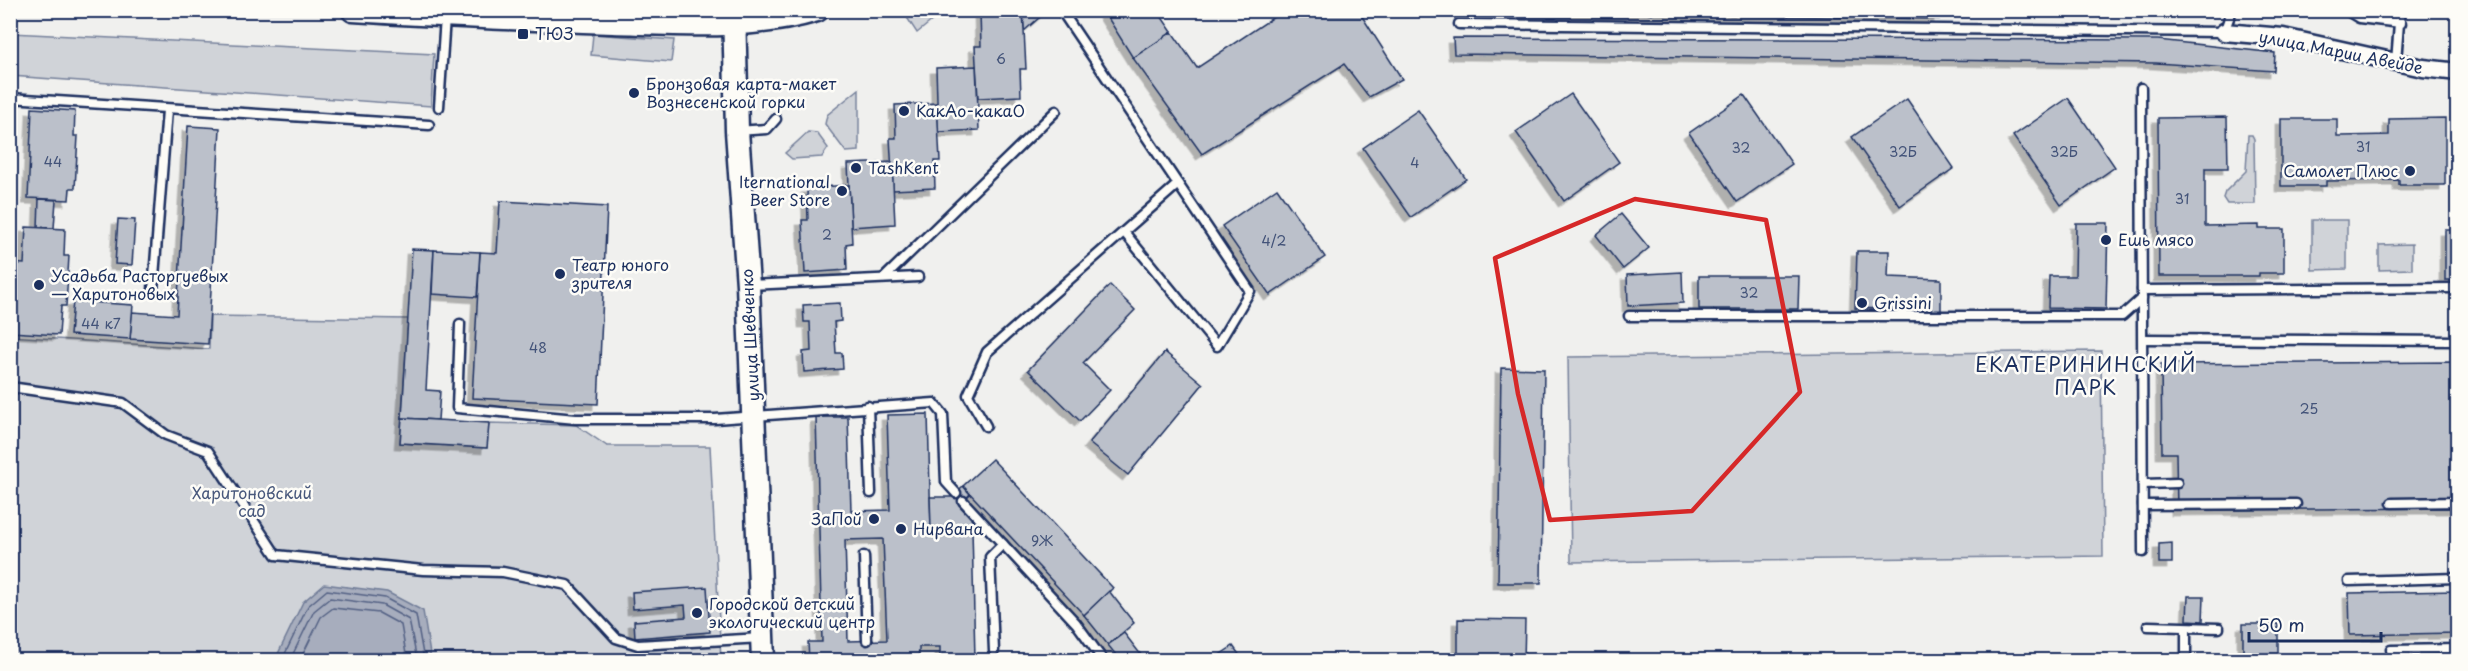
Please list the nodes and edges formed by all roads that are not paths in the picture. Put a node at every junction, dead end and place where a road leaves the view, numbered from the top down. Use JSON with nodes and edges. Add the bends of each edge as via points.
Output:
{"nodes":[{"id":1,"x":353,"y":10,"type":"edge"},
{"id":2,"x":817,"y":10,"type":"edge"},
{"id":3,"x":1061,"y":10,"type":"edge"},
{"id":4,"x":2232,"y":10,"type":"edge"},
{"id":5,"x":2346,"y":10,"type":"edge"},
{"id":6,"x":2400,"y":10,"type":"edge"},
{"id":7,"x":445,"y":17,"type":"junction"},
{"id":8,"x":734,"y":17,"type":"edge"},
{"id":9,"x":2401,"y":23,"type":"junction"},
{"id":10,"x":1459,"y":24,"type":"dead end"},
{"id":11,"x":2224,"y":32,"type":"junction"},
{"id":12,"x":2396,"y":62,"type":"junction"},
{"id":13,"x":2457,"y":72,"type":"edge"},
{"id":14,"x":2140,"y":88,"type":"dead end"},
{"id":15,"x":10,"y":98,"type":"edge"},
{"id":16,"x":439,"y":106,"type":"dead end"},
{"id":17,"x":167,"y":110,"type":"junction"},
{"id":18,"x":1056,"y":111,"type":"dead end"},
{"id":19,"x":776,"y":119,"type":"dead end"},
{"id":20,"x":429,"y":125,"type":"dead end"},
{"id":21,"x":737,"y":131,"type":"junction"},
{"id":22,"x":1178,"y":184,"type":"junction"},
{"id":23,"x":1124,"y":232,"type":"junction"},
{"id":24,"x":918,"y":277,"type":"dead end"},
{"id":25,"x":885,"y":278,"type":"junction"},
{"id":26,"x":748,"y":285,"type":"junction"},
{"id":27,"x":2457,"y":288,"type":"edge"},
{"id":28,"x":153,"y":290,"type":"dead end"},
{"id":29,"x":2142,"y":294,"type":"junction"},
{"id":30,"x":1629,"y":316,"type":"dead end"},
{"id":31,"x":460,"y":324,"type":"dead end"},
{"id":32,"x":2144,"y":339,"type":"junction"},
{"id":33,"x":2457,"y":341,"type":"edge"},
{"id":34,"x":10,"y":387,"type":"edge"},
{"id":35,"x":868,"y":406,"type":"junction"},
{"id":36,"x":754,"y":416,"type":"junction"},
{"id":37,"x":986,"y":426,"type":"dead end"},
{"id":38,"x":2177,"y":483,"type":"dead end"},
{"id":39,"x":2143,"y":484,"type":"junction"},
{"id":40,"x":871,"y":493,"type":"dead end"},
{"id":41,"x":956,"y":493,"type":"dead end"},
{"id":42,"x":963,"y":501,"type":"dead end"},
{"id":43,"x":2457,"y":502,"type":"edge"},
{"id":44,"x":2392,"y":503,"type":"dead end"},
{"id":45,"x":2296,"y":504,"type":"dead end"},
{"id":46,"x":2143,"y":505,"type":"junction"},
{"id":47,"x":1003,"y":544,"type":"junction"},
{"id":48,"x":2143,"y":552,"type":"dead end"},
{"id":49,"x":864,"y":556,"type":"dead end"},
{"id":50,"x":2457,"y":578,"type":"edge"},
{"id":51,"x":2349,"y":581,"type":"dead end"},
{"id":52,"x":2148,"y":626,"type":"dead end"},
{"id":53,"x":2186,"y":628,"type":"junction"},
{"id":54,"x":2219,"y":628,"type":"dead end"},
{"id":55,"x":762,"y":638,"type":"junction"},
{"id":56,"x":867,"y":640,"type":"dead end"},
{"id":57,"x":2457,"y":649,"type":"edge"},
{"id":58,"x":2391,"y":650,"type":"dead end"},
{"id":59,"x":993,"y":651,"type":"dead end"},
{"id":60,"x":763,"y":660,"type":"edge"},
{"id":61,"x":1103,"y":660,"type":"edge"},
{"id":62,"x":2186,"y":660,"type":"edge"}],
"edges":[{"from":1,"to":7,"type":"main road"},
{"from":2,"to":8,"type":"main road","via":[[794,17]]},
{"from":3,"to":22,"type":"lane"},
{"from":4,"to":11,"type":"lane"},
{"from":5,"to":9,"type":"lane","via":[[2360,18]]},
{"from":6,"to":9,"type":"lane"},
{"from":7,"to":8,"type":"main road"},
{"from":7,"to":16,"type":"lane"},
{"from":8,"to":21,"type":"main road","name":"улица Шевченко"},
{"from":9,"to":12,"type":"lane"},
{"from":10,"to":11,"type":"lane"},
{"from":11,"to":12,"type":"street","name":"улица Марии Авейде","via":[[2283,37]]},
{"from":12,"to":13,"type":"street","name":"улица Марии Авейде"},
{"from":14,"to":29,"type":"lane"},
{"from":15,"to":17,"type":"lane"},
{"from":17,"to":20,"type":"lane"},
{"from":17,"to":28,"type":"lane"},
{"from":18,"to":25,"type":"lane"},
{"from":19,"to":21,"type":"lane","via":[[767,129]]},
{"from":21,"to":26,"type":"main road","name":"улица Шевченко"},
{"from":22,"to":23,"type":"lane"},
{"from":22,"to":23,"type":"lane","via":[[1250,291],[1217,346]]},
{"from":23,"to":37,"type":"lane","via":[[987,352],[968,395]]},
{"from":24,"to":25,"type":"lane"},
{"from":25,"to":26,"type":"lane"},
{"from":26,"to":36,"type":"main road","name":"улица Шевченко"},
{"from":27,"to":29,"type":"lane"},
{"from":29,"to":30,"type":"lane","via":[[2122,316]]},
{"from":29,"to":32,"type":"lane"},
{"from":31,"to":36,"type":"lane","via":[[457,408],[576,419]]},
{"from":32,"to":33,"type":"lane"},
{"from":32,"to":39,"type":"lane"},
{"from":34,"to":55,"type":"lane","via":[[123,403],[166,435],[208,451],[276,555],[423,570],[503,572],[567,585],[616,638],[638,645]]},
{"from":35,"to":36,"type":"lane"},
{"from":35,"to":40,"type":"lane"},
{"from":35,"to":41,"type":"lane","via":[[934,403],[943,414],[946,482]]},
{"from":36,"to":55,"type":"main road","name":"улица Шевченко"},
{"from":38,"to":39,"type":"lane"},
{"from":39,"to":46,"type":"lane"},
{"from":42,"to":47,"type":"lane"},
{"from":43,"to":44,"type":"lane"},
{"from":45,"to":46,"type":"lane"},
{"from":46,"to":48,"type":"lane"},
{"from":47,"to":59,"type":"lane","via":[[990,557]]},
{"from":47,"to":61,"type":"lane","via":[[1076,623]]},
{"from":49,"to":56,"type":"lane"},
{"from":50,"to":51,"type":"lane"},
{"from":52,"to":53,"type":"lane"},
{"from":53,"to":54,"type":"lane"},
{"from":53,"to":62,"type":"lane"},
{"from":55,"to":60,"type":"main road","name":"улица Шевченко"},
{"from":57,"to":58,"type":"lane"}]}
